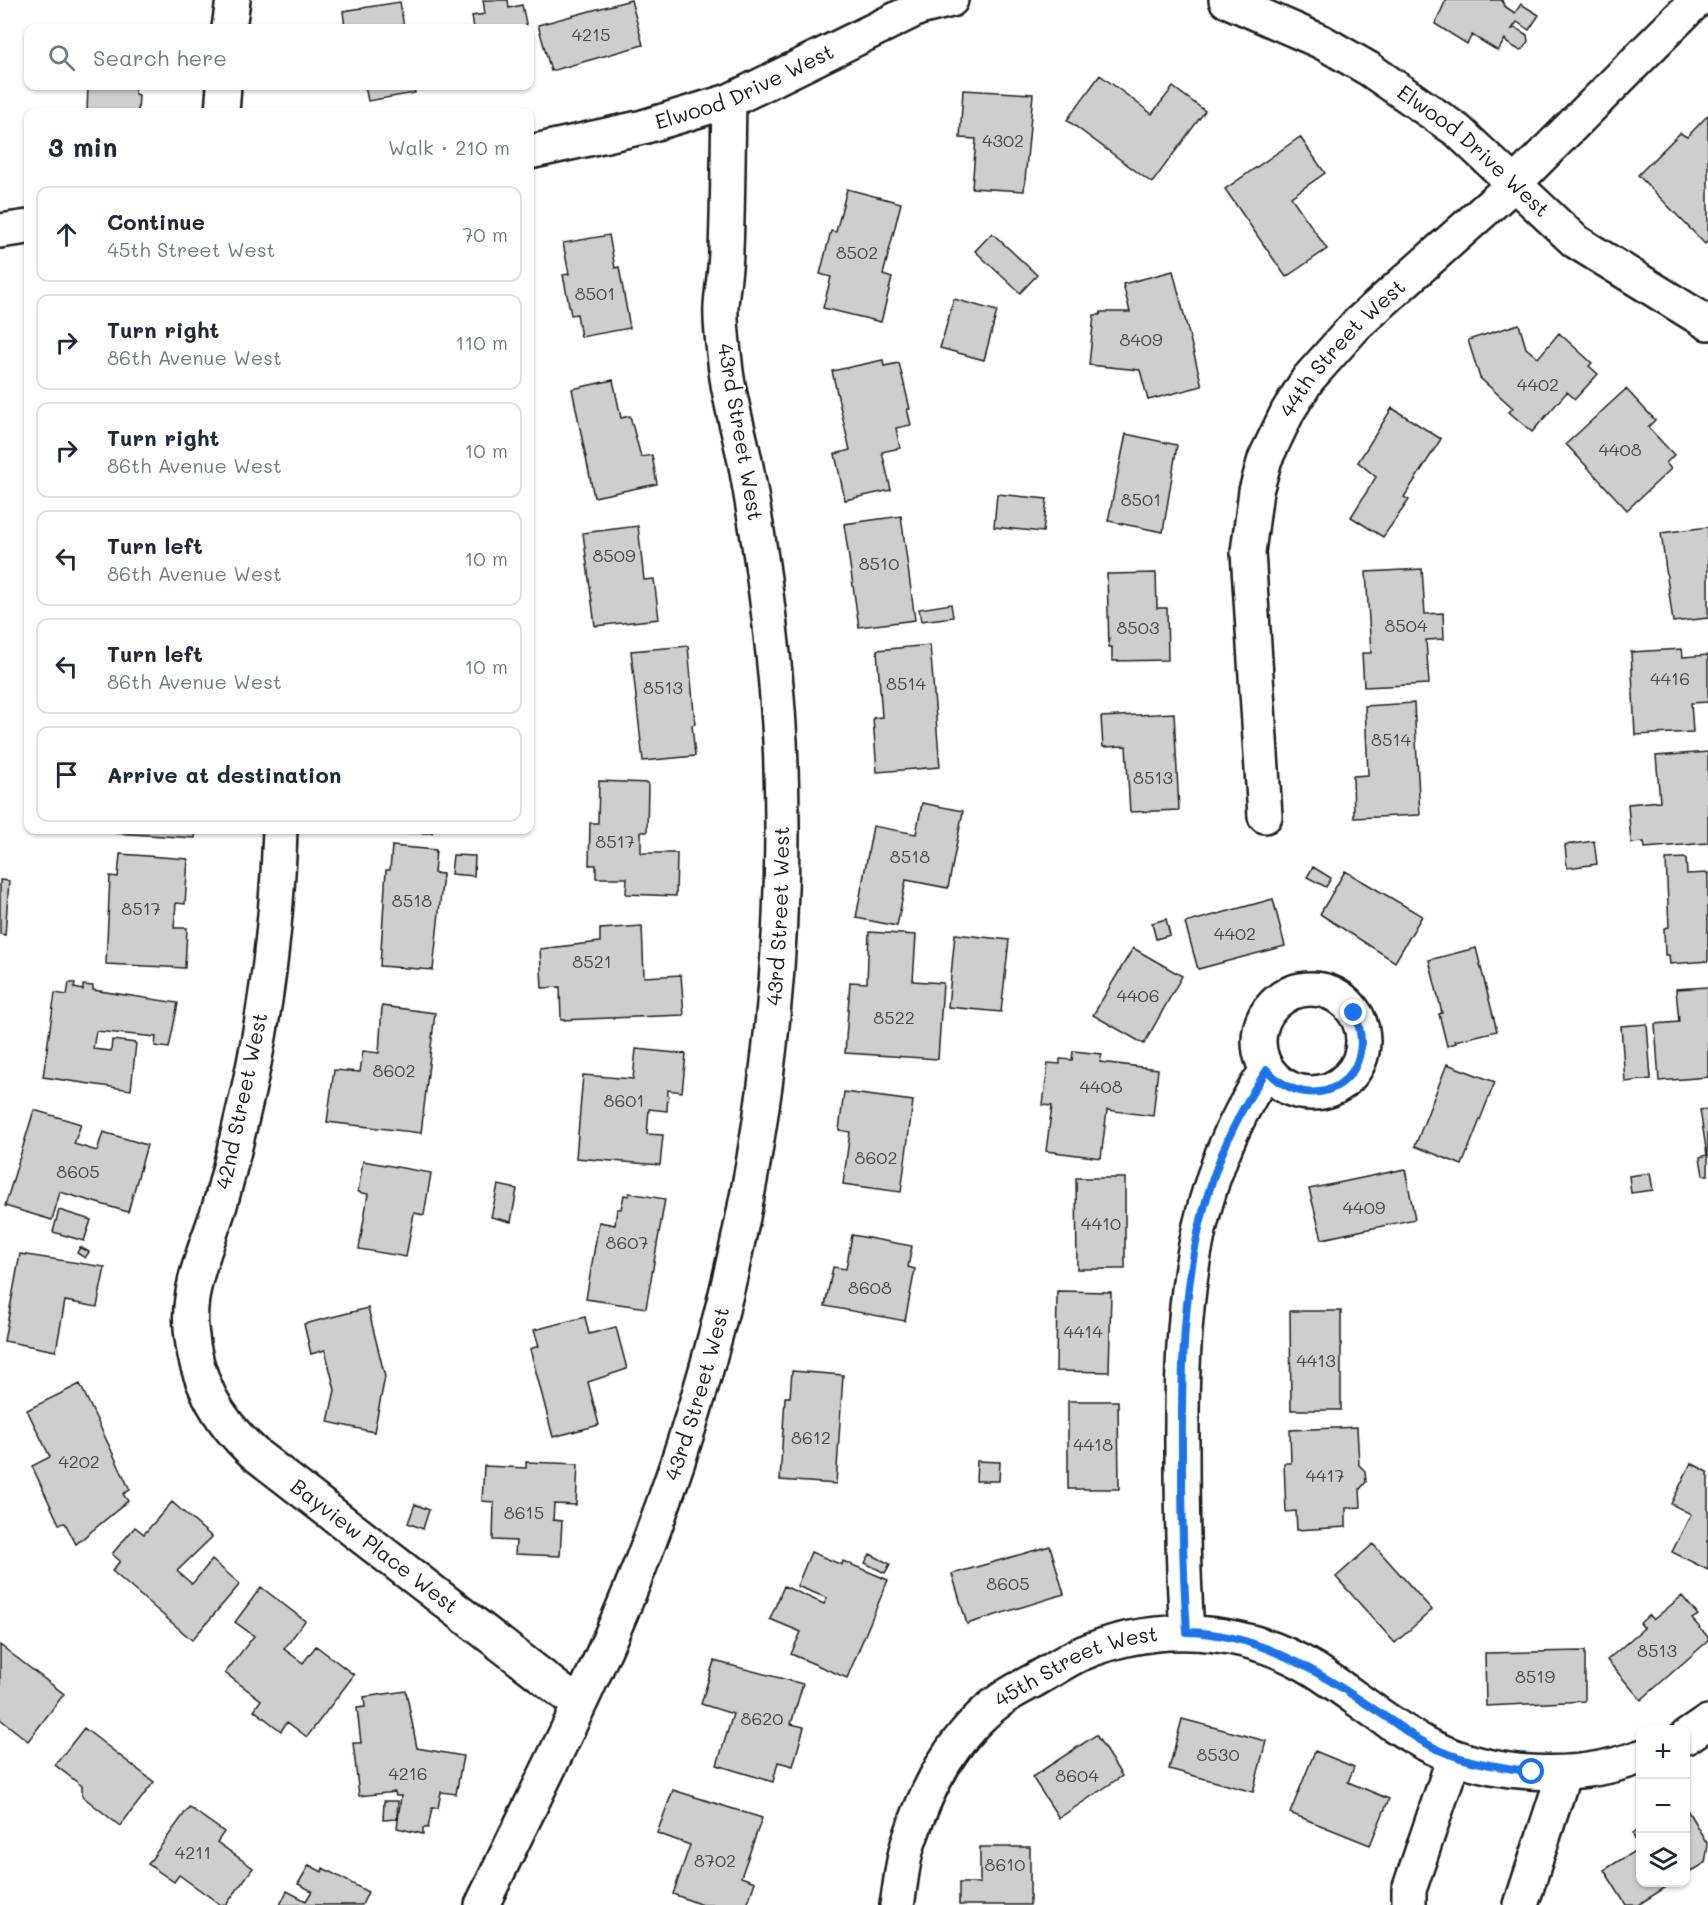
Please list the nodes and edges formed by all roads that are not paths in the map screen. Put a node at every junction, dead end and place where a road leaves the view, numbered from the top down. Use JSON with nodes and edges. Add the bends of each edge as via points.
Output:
{"nodes":[{"id":1,"x":233,"y":0,"type":"edge"},
{"id":2,"x":951,"y":0,"type":"edge"},
{"id":3,"x":1226,"y":0,"type":"edge"},
{"id":4,"x":1688,"y":3,"type":"edge"},
{"id":5,"x":918,"y":4,"type":"edge"},
{"id":6,"x":230,"y":24,"type":"edge"},
{"id":7,"x":224,"y":90,"type":"edge"},
{"id":8,"x":729,"y":100,"type":"junction"},
{"id":9,"x":222,"y":108,"type":"edge"},
{"id":10,"x":534,"y":151,"type":"edge"},
{"id":11,"x":1513,"y":185,"type":"junction"},
{"id":12,"x":24,"y":228,"type":"edge"},
{"id":13,"x":0,"y":231,"type":"edge"},
{"id":14,"x":1708,"y":323,"type":"edge"},
{"id":15,"x":1265,"y":816,"type":"dead end"},
{"id":16,"x":280,"y":834,"type":"edge"},
{"id":17,"x":1267,"y":1070,"type":"dead end"},
{"id":18,"x":197,"y":1368,"type":"joint"},
{"id":19,"x":1187,"y":1632,"type":"junction"},
{"id":20,"x":578,"y":1704,"type":"junction"},
{"id":21,"x":1708,"y":1722,"type":"edge"},
{"id":22,"x":1690,"y":1734,"type":"edge"},
{"id":23,"x":1454,"y":1757,"type":"junction"},
{"id":24,"x":1636,"y":1758,"type":"edge"},
{"id":25,"x":1564,"y":1773,"type":"junction"},
{"id":26,"x":482,"y":1905,"type":"edge"},
{"id":27,"x":897,"y":1905,"type":"edge"},
{"id":28,"x":1409,"y":1905,"type":"edge"},
{"id":29,"x":1521,"y":1905,"type":"edge"}],
"edges":[{"from":1,"to":6,"type":"street"},
{"from":2,"to":5,"type":"street","name":"Elwood Drive West"},
{"from":3,"to":11,"type":"street","name":"Elwood Drive West","via":[[1322,42],[1369,69],[1458,131]]},
{"from":4,"to":11,"type":"street","name":"44th Street West"},
{"from":5,"to":8,"type":"street","name":"Elwood Drive West"},
{"from":7,"to":9,"type":"street"},
{"from":8,"to":10,"type":"street","name":"Elwood Drive West","via":[[643,127]]},
{"from":8,"to":20,"type":"street","name":"43rd Street West","via":[[726,256],[720,312],[725,369],[761,554],[780,741],[780,929],[773,1023],[746,1210],[701,1392],[639,1570]]},
{"from":11,"to":14,"type":"street","name":"Elwood Drive West","via":[[1575,241]]},
{"from":11,"to":15,"type":"street","name":"44th Street West","via":[[1356,325],[1308,379],[1265,459],[1256,491],[1248,552]]},
{"from":12,"to":13,"type":"street"},
{"from":16,"to":18,"type":"street","name":"42nd Street West","via":[[261,1023],[224,1191],[195,1286],[190,1326]]},
{"from":17,"to":19,"type":"street","via":[[1242,1105],[1211,1180],[1197,1233],[1184,1323],[1183,1560]]},
{"from":18,"to":20,"type":"street","name":"Bayview Place West","via":[[211,1403],[235,1436],[255,1454]]},
{"from":19,"to":23,"type":"street","name":"45th Street West","via":[[1214,1633],[1279,1652],[1312,1669],[1429,1746]]},
{"from":19,"to":27,"type":"street","name":"45th Street West","via":[[1130,1638],[1078,1655],[1001,1699],[967,1732],[935,1774],[908,1843]]},
{"from":20,"to":26,"type":"street","name":"43rd Street West"},
{"from":21,"to":22,"type":"street"},
{"from":23,"to":25,"type":"street","name":"45th Street West","via":[[1532,1772]]},
{"from":23,"to":28,"type":"street","via":[[1409,1890]]},
{"from":24,"to":25,"type":"street","name":"45th Street West"},
{"from":25,"to":29,"type":"street"}]}
